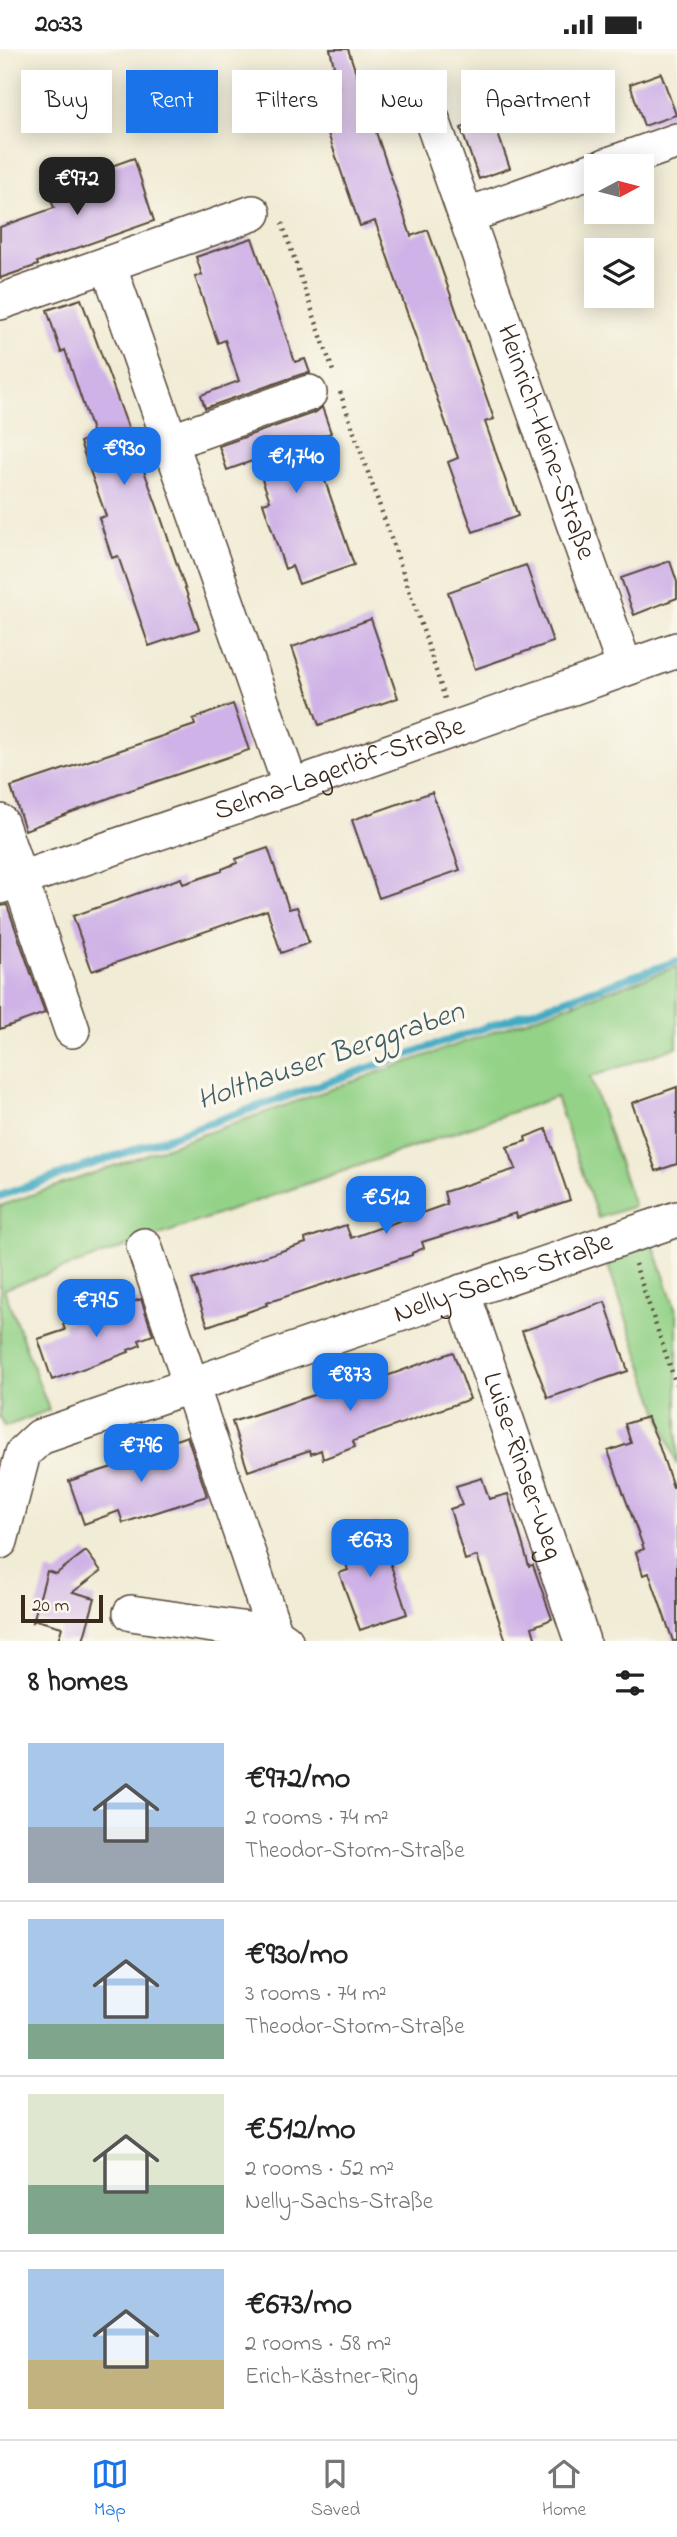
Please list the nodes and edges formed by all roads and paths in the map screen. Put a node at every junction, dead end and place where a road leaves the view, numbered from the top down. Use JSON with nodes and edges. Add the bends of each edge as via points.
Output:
{"nodes":[{"id":1,"x":437,"y":133,"type":"edge"},
{"id":2,"x":677,"y":141,"type":"edge"},
{"id":3,"x":640,"y":154,"type":"edge"},
{"id":4,"x":584,"y":174,"type":"edge"},
{"id":5,"x":253,"y":212,"type":"joint"},
{"id":6,"x":466,"y":216,"type":"junction"},
{"id":7,"x":108,"y":264,"type":"junction"},
{"id":8,"x":0,"y":302,"type":"edge"},
{"id":9,"x":309,"y":393,"type":"dead end"},
{"id":10,"x":170,"y":442,"type":"junction"},
{"id":11,"x":677,"y":650,"type":"edge"},
{"id":12,"x":625,"y":668,"type":"junction"},
{"id":13,"x":454,"y":729,"type":"junction"},
{"id":14,"x":290,"y":787,"type":"junction"},
{"id":15,"x":0,"y":822,"type":"edge"},
{"id":16,"x":10,"y":882,"type":"edge"},
{"id":17,"x":72,"y":1030,"type":"dead end"},
{"id":18,"x":677,"y":1219,"type":"edge"},
{"id":19,"x":626,"y":1237,"type":"junction"},
{"id":20,"x":144,"y":1246,"type":"dead end"},
{"id":21,"x":462,"y":1292,"type":"junction"},
{"id":22,"x":191,"y":1387,"type":"junction"},
{"id":23,"x":677,"y":1387,"type":"edge"},
{"id":24,"x":0,"y":1541,"type":"edge"},
{"id":25,"x":131,"y":1613,"type":"dead end"},
{"id":26,"x":280,"y":1637,"type":"edge"},
{"id":27,"x":582,"y":1641,"type":"edge"}],
"edges":[{"from":1,"to":6,"type":"street","name":"Heinrich-Heine-Straße"},
{"from":2,"to":3,"type":"street"},
{"from":4,"to":6,"type":"street"},
{"from":5,"to":7,"type":"street"},
{"from":5,"to":13,"type":"path","via":[[275,204]]},
{"from":6,"to":12,"type":"street","name":"Heinrich-Heine-Straße"},
{"from":7,"to":8,"type":"street"},
{"from":7,"to":10,"type":"street"},
{"from":9,"to":10,"type":"street"},
{"from":10,"to":14,"type":"street"},
{"from":11,"to":12,"type":"street","name":"Selma-Lagerlöf-Straße"},
{"from":12,"to":13,"type":"street","name":"Selma-Lagerlöf-Straße"},
{"from":13,"to":14,"type":"street","name":"Selma-Lagerlöf-Straße"},
{"from":14,"to":16,"type":"street","name":"Selma-Lagerlöf-Straße"},
{"from":15,"to":16,"type":"street"},
{"from":16,"to":17,"type":"street"},
{"from":18,"to":19,"type":"street","name":"Nelly-Sachs-Straße"},
{"from":19,"to":21,"type":"street","name":"Nelly-Sachs-Straße"},
{"from":19,"to":23,"type":"path"},
{"from":20,"to":22,"type":"street"},
{"from":21,"to":22,"type":"street","name":"Nelly-Sachs-Straße"},
{"from":21,"to":27,"type":"street","name":"Luise-Rinser-Weg"},
{"from":22,"to":24,"type":"street","name":"Nelly-Sachs-Straße","via":[[40,1437],[23,1453]]},
{"from":22,"to":26,"type":"street"},
{"from":25,"to":26,"type":"street"}]}
